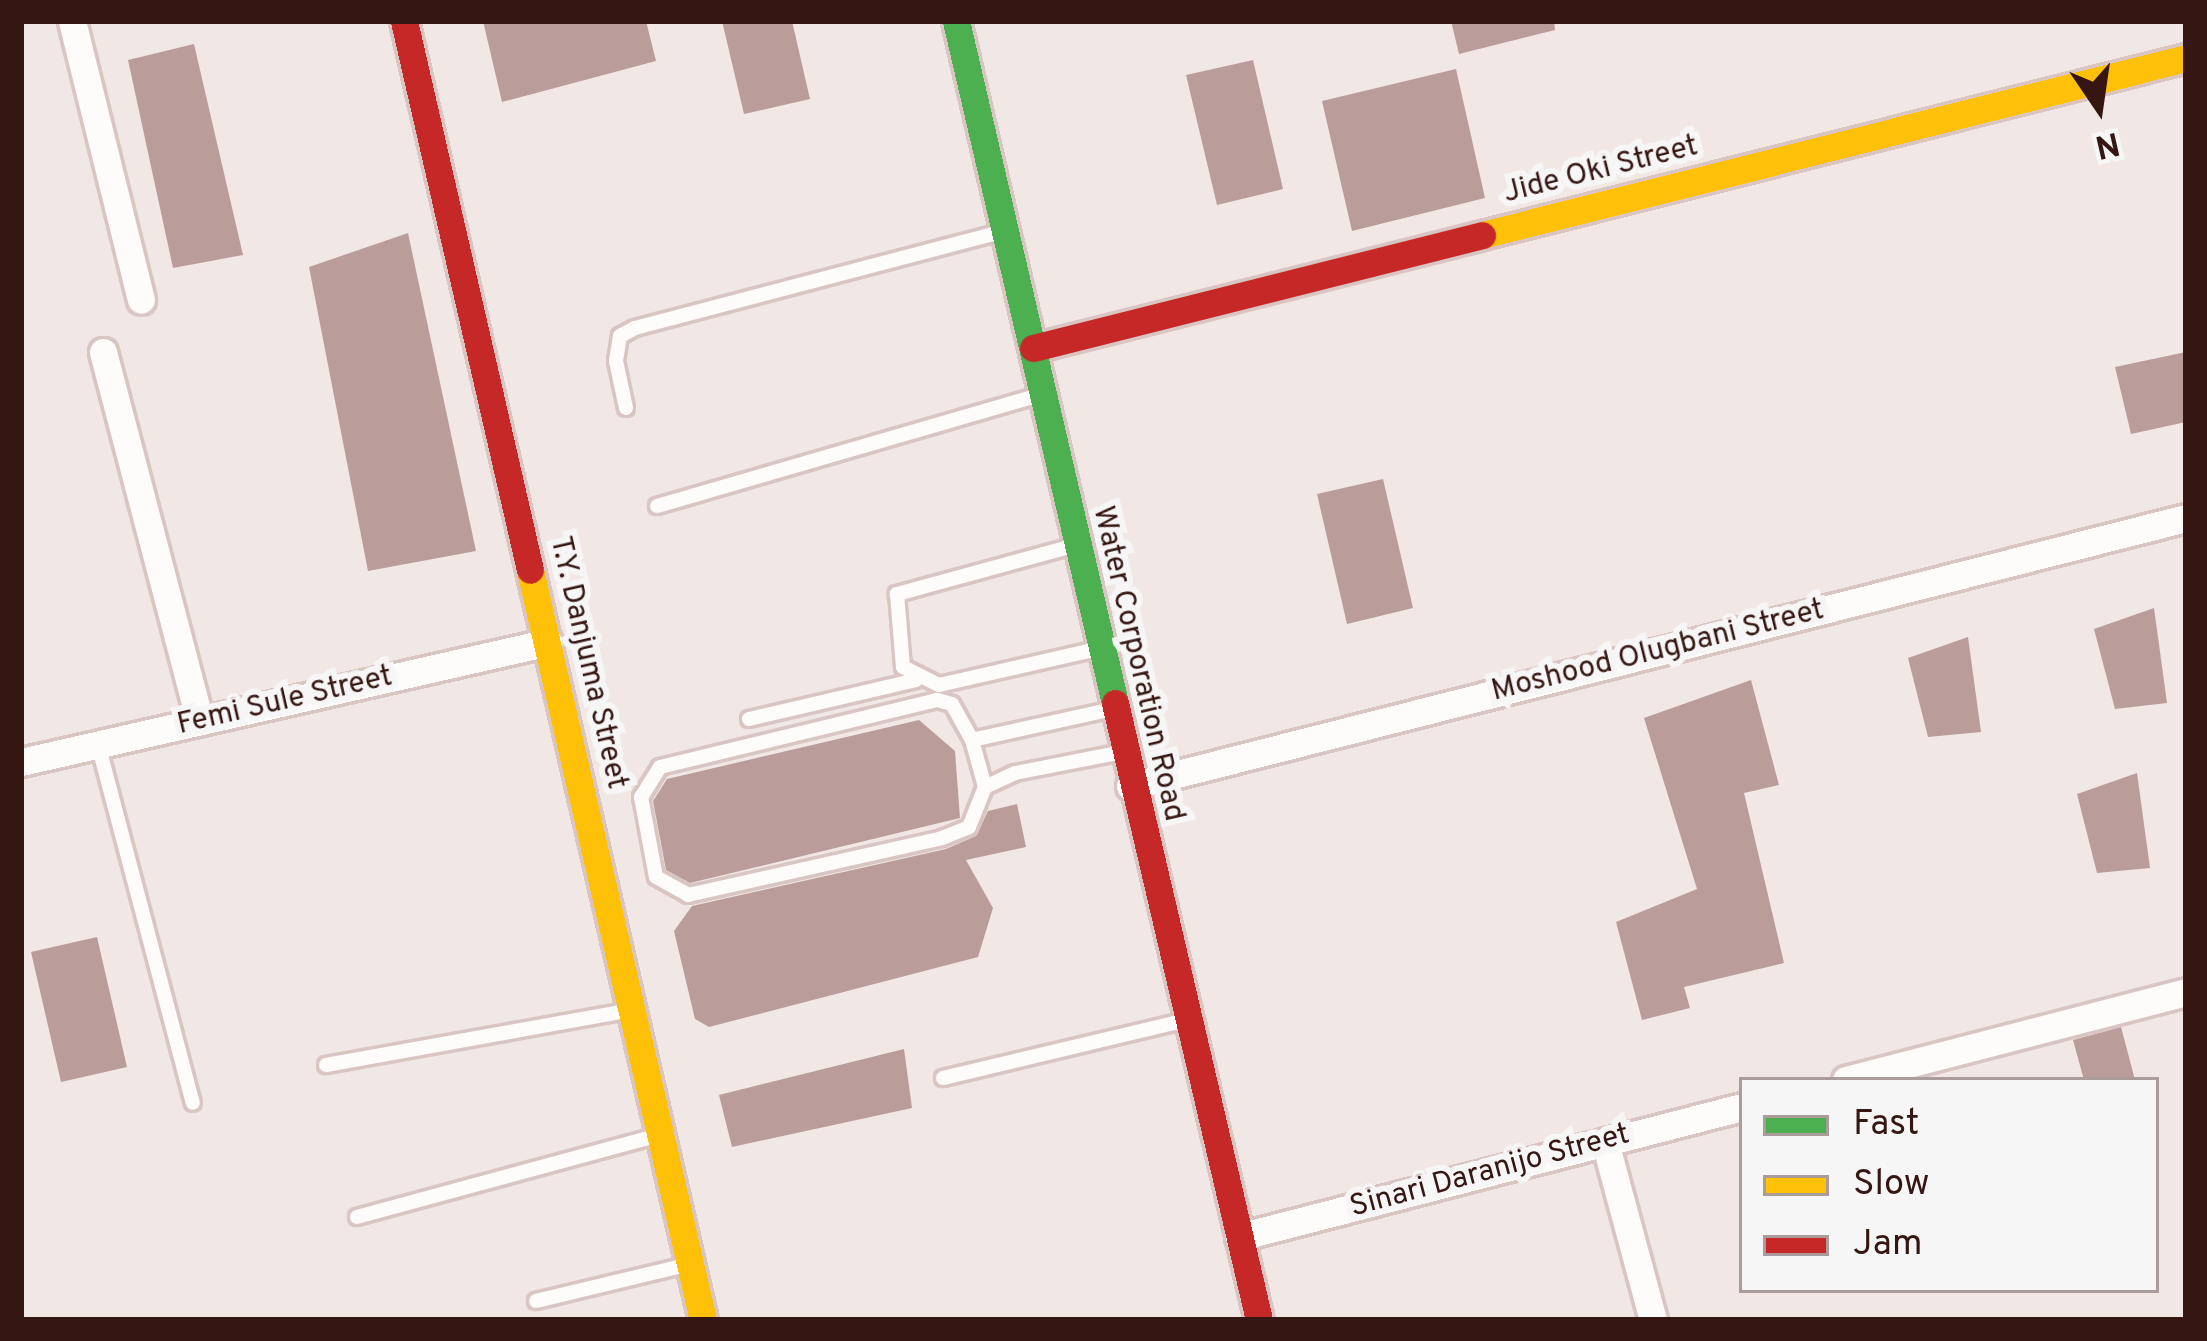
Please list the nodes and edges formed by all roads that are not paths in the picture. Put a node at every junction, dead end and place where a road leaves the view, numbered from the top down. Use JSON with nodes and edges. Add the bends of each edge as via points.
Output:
{"nodes":[{"id":1,"x":72,"y":21,"type":"edge"},
{"id":2,"x":404,"y":21,"type":"edge"},
{"id":3,"x":956,"y":21,"type":"edge"},
{"id":4,"x":2186,"y":58,"type":"edge"},
{"id":5,"x":1004,"y":231,"type":"junction"},
{"id":6,"x":141,"y":300,"type":"dead end"},
{"id":7,"x":1033,"y":348,"type":"junction"},
{"id":8,"x":104,"y":352,"type":"dead end"},
{"id":9,"x":1042,"y":394,"type":"junction"},
{"id":10,"x":626,"y":408,"type":"dead end"},
{"id":11,"x":657,"y":506,"type":"dead end"},
{"id":12,"x":2186,"y":518,"type":"edge"},
{"id":13,"x":1076,"y":545,"type":"junction"},
{"id":14,"x":549,"y":642,"type":"junction"},
{"id":15,"x":1098,"y":649,"type":"junction"},
{"id":16,"x":916,"y":680,"type":"junction"},
{"id":17,"x":1113,"y":709,"type":"junction"},
{"id":18,"x":749,"y":719,"type":"dead end"},
{"id":19,"x":200,"y":721,"type":"junction"},
{"id":20,"x":972,"y":740,"type":"junction"},
{"id":21,"x":98,"y":745,"type":"junction"},
{"id":22,"x":1122,"y":752,"type":"junction"},
{"id":23,"x":21,"y":762,"type":"edge"},
{"id":24,"x":1130,"y":785,"type":"junction"},
{"id":25,"x":985,"y":787,"type":"junction"},
{"id":26,"x":2186,"y":992,"type":"edge"},
{"id":27,"x":631,"y":1010,"type":"junction"},
{"id":28,"x":1186,"y":1019,"type":"junction"},
{"id":29,"x":326,"y":1065,"type":"dead end"},
{"id":30,"x":1858,"y":1077,"type":"edge"},
{"id":31,"x":943,"y":1078,"type":"dead end"},
{"id":32,"x":193,"y":1103,"type":"dead end"},
{"id":33,"x":1739,"y":1108,"type":"edge"},
{"id":34,"x":661,"y":1135,"type":"junction"},
{"id":35,"x":1605,"y":1142,"type":"junction"},
{"id":36,"x":357,"y":1216,"type":"dead end"},
{"id":37,"x":1238,"y":1238,"type":"junction"},
{"id":38,"x":690,"y":1264,"type":"junction"},
{"id":39,"x":536,"y":1301,"type":"dead end"},
{"id":40,"x":703,"y":1320,"type":"edge"},
{"id":41,"x":1259,"y":1320,"type":"edge"},
{"id":42,"x":1652,"y":1320,"type":"edge"}],
"edges":[{"from":1,"to":6,"type":"street"},
{"from":2,"to":14,"type":"street","name":"T.Y. Danjuma Street"},
{"from":3,"to":5,"type":"street","name":"Water Corporation Road"},
{"from":4,"to":7,"type":"street","name":"Jide Oki Street"},
{"from":5,"to":7,"type":"street","name":"Water Corporation Road"},
{"from":5,"to":10,"type":"lane","via":[[634,328],[620,337],[616,361]]},
{"from":7,"to":9,"type":"street","name":"Water Corporation Road"},
{"from":8,"to":19,"type":"street"},
{"from":9,"to":11,"type":"lane"},
{"from":9,"to":13,"type":"street","name":"Water Corporation Road"},
{"from":12,"to":24,"type":"street","name":"Moshood Olugbani Street"},
{"from":13,"to":15,"type":"street","name":"Water Corporation Road"},
{"from":13,"to":16,"type":"lane","via":[[897,594],[903,667]]},
{"from":14,"to":19,"type":"street","name":"Femi Sule Street"},
{"from":14,"to":27,"type":"street","name":"T.Y. Danjuma Street"},
{"from":15,"to":16,"type":"lane","via":[[939,685]]},
{"from":15,"to":17,"type":"street","name":"Water Corporation Road"},
{"from":16,"to":18,"type":"lane"},
{"from":17,"to":20,"type":"lane"},
{"from":17,"to":22,"type":"street","name":"Water Corporation Road"},
{"from":19,"to":21,"type":"street","name":"Femi Sule Street"},
{"from":20,"to":25,"type":"lane"},
{"from":20,"to":25,"type":"lane","via":[[952,704],[937,700],[660,767],[641,797],[656,878],[688,895],[942,838],[969,827]]},
{"from":21,"to":23,"type":"street","name":"Femi Sule Street"},
{"from":21,"to":32,"type":"lane"},
{"from":22,"to":24,"type":"street","name":"Water Corporation Road"},
{"from":22,"to":25,"type":"lane"},
{"from":24,"to":28,"type":"street","name":"Water Corporation Road"},
{"from":26,"to":30,"type":"street"},
{"from":27,"to":29,"type":"lane"},
{"from":27,"to":34,"type":"street","name":"T.Y. Danjuma Street"},
{"from":28,"to":31,"type":"lane"},
{"from":28,"to":37,"type":"street","name":"Water Corporation Road"},
{"from":33,"to":35,"type":"street","name":"Sinari Daranijo Street"},
{"from":34,"to":36,"type":"lane"},
{"from":34,"to":38,"type":"street","name":"T.Y. Danjuma Street"},
{"from":35,"to":37,"type":"street","name":"Sinari Daranijo Street"},
{"from":35,"to":42,"type":"street"},
{"from":37,"to":41,"type":"street","name":"Water Corporation Road"},
{"from":38,"to":39,"type":"lane"},
{"from":38,"to":40,"type":"street","name":"T.Y. Danjuma Street"}]}
